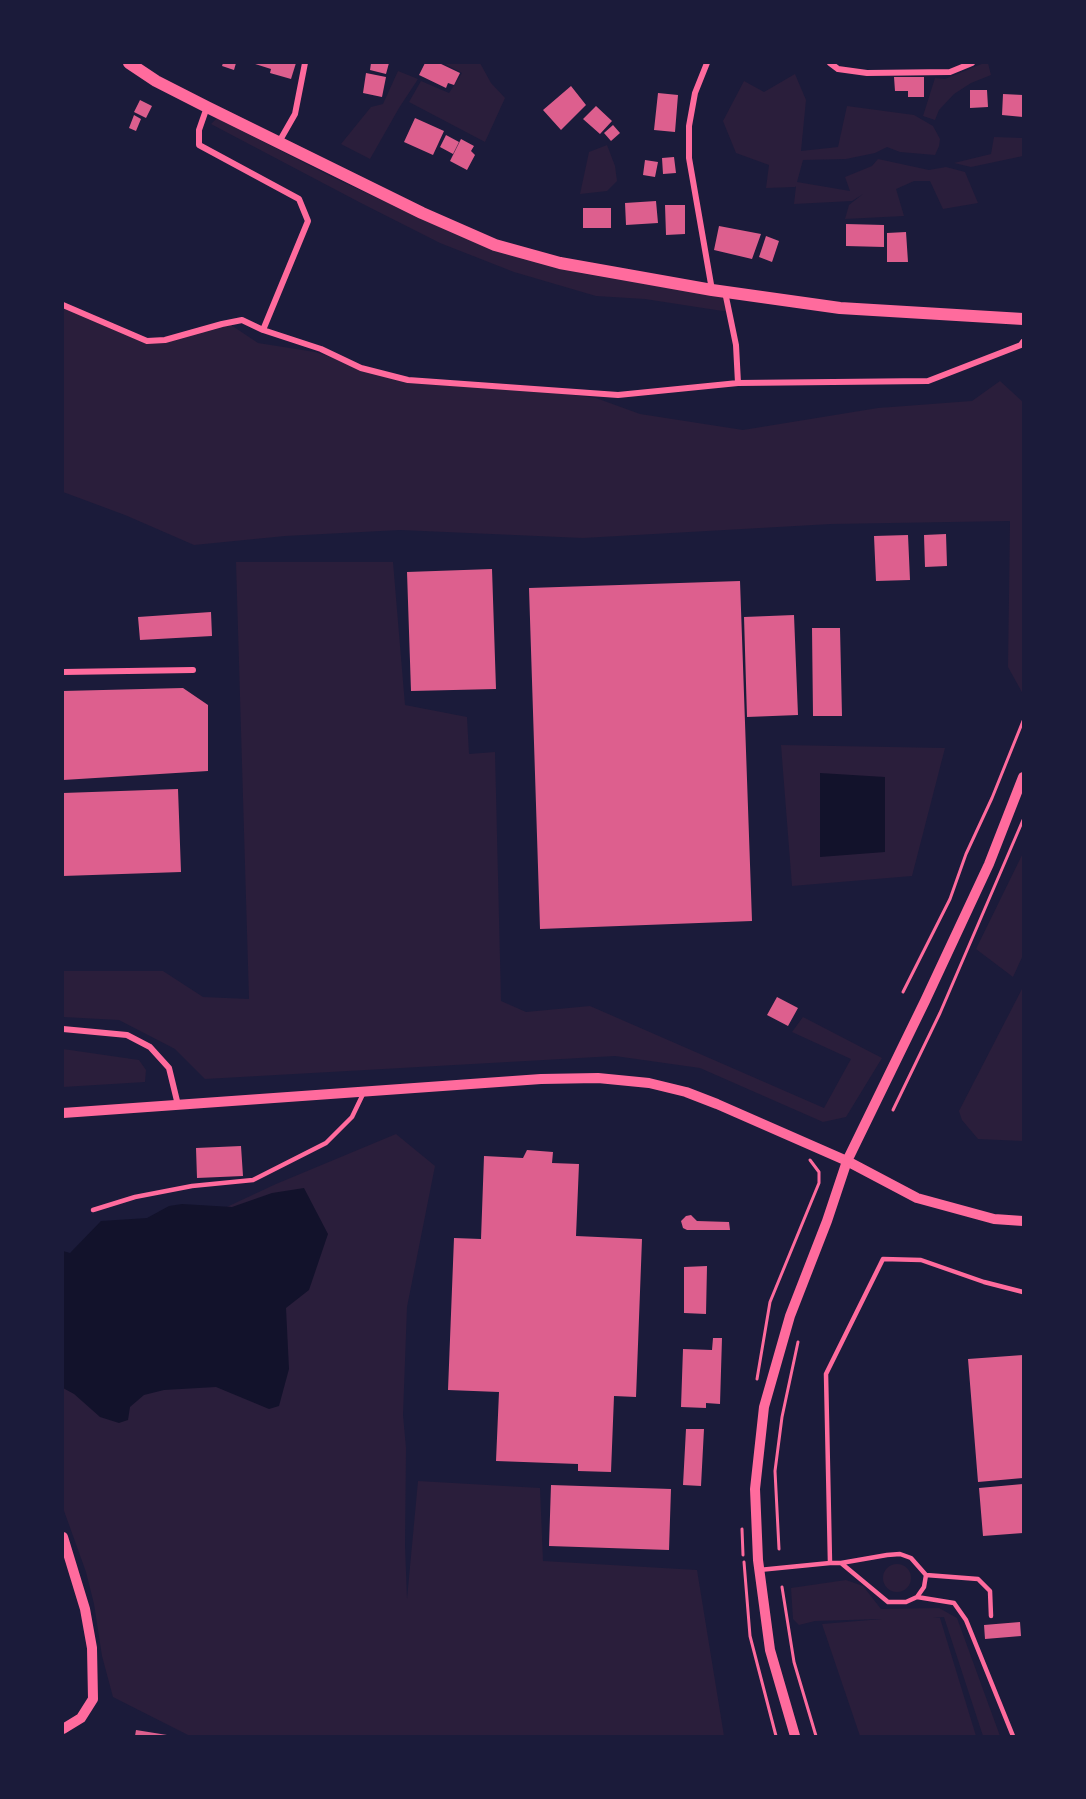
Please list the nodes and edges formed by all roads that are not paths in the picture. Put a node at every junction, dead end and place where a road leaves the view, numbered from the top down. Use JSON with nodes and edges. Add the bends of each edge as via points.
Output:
{"nodes":[{"id":1,"x":129,"y":63,"type":"edge"},
{"id":2,"x":305,"y":63,"type":"edge"},
{"id":3,"x":707,"y":63,"type":"edge"},
{"id":4,"x":830,"y":63,"type":"edge"},
{"id":5,"x":972,"y":63,"type":"edge"},
{"id":6,"x":207,"y":107,"type":"junction"},
{"id":7,"x":279,"y":143,"type":"junction"},
{"id":8,"x":712,"y":290,"type":"junction"},
{"id":9,"x":725,"y":291,"type":"junction"},
{"id":10,"x":63,"y":305,"type":"edge"},
{"id":11,"x":1023,"y":319,"type":"edge"},
{"id":12,"x":263,"y":330,"type":"junction"},
{"id":13,"x":1023,"y":342,"type":"edge"},
{"id":14,"x":738,"y":383,"type":"junction"},
{"id":15,"x":193,"y":670,"type":"dead end"},
{"id":16,"x":63,"y":672,"type":"edge"},
{"id":17,"x":1023,"y":777,"type":"edge"},
{"id":18,"x":63,"y":1029,"type":"edge"},
{"id":19,"x":364,"y":1091,"type":"junction"},
{"id":20,"x":178,"y":1105,"type":"junction"},
{"id":21,"x":63,"y":1113,"type":"edge"},
{"id":22,"x":847,"y":1161,"type":"junction"},
{"id":23,"x":93,"y":1210,"type":"dead end"},
{"id":24,"x":1023,"y":1221,"type":"edge"},
{"id":25,"x":1023,"y":1292,"type":"edge"},
{"id":26,"x":63,"y":1537,"type":"edge"},
{"id":27,"x":830,"y":1563,"type":"junction"},
{"id":28,"x":841,"y":1563,"type":"junction"},
{"id":29,"x":759,"y":1570,"type":"junction"},
{"id":30,"x":926,"y":1575,"type":"junction"},
{"id":31,"x":917,"y":1597,"type":"junction"},
{"id":32,"x":991,"y":1616,"type":"dead end"},
{"id":33,"x":63,"y":1729,"type":"edge"},
{"id":34,"x":795,"y":1736,"type":"edge"},
{"id":35,"x":1013,"y":1736,"type":"edge"}],
"edges":[{"from":1,"to":6,"type":"main road"},
{"from":2,"to":7,"type":"street","via":[[295,114]]},
{"from":3,"to":8,"type":"street","via":[[695,93],[689,158]]},
{"from":4,"to":5,"type":"street","via":[[838,69],[867,73],[950,72]]},
{"from":6,"to":7,"type":"main road"},
{"from":6,"to":12,"type":"street","via":[[199,130],[199,145],[299,199],[308,221]]},
{"from":7,"to":8,"type":"main road","via":[[495,245],[560,263]]},
{"from":8,"to":9,"type":"main road"},
{"from":9,"to":11,"type":"main road","via":[[840,308]]},
{"from":9,"to":14,"type":"street"},
{"from":10,"to":12,"type":"street","via":[[147,341],[242,320]]},
{"from":12,"to":14,"type":"street","via":[[321,349],[361,368],[408,380],[618,394]]},
{"from":13,"to":14,"type":"street","via":[[928,381]]},
{"from":15,"to":16,"type":"street"},
{"from":17,"to":22,"type":"street","via":[[989,864]]},
{"from":18,"to":20,"type":"street","via":[[127,1035],[150,1047],[169,1068]]},
{"from":19,"to":20,"type":"street"},
{"from":19,"to":22,"type":"street","via":[[541,1079],[598,1078],[649,1083],[717,1104]]},
{"from":19,"to":23,"type":"lane","via":[[352,1118],[326,1143],[253,1180],[181,1188]]},
{"from":20,"to":21,"type":"street"},
{"from":22,"to":24,"type":"street","via":[[917,1198],[994,1219]]},
{"from":22,"to":29,"type":"street","via":[[790,1316],[764,1407],[755,1489]]},
{"from":25,"to":27,"type":"lane","via":[[921,1260],[884,1259],[826,1374]]},
{"from":26,"to":33,"type":"street","via":[[85,1609],[92,1648],[93,1699],[81,1718]]},
{"from":27,"to":28,"type":"lane"},
{"from":27,"to":29,"type":"lane"},
{"from":28,"to":30,"type":"lane","via":[[900,1554],[911,1558]]},
{"from":28,"to":31,"type":"lane","via":[[888,1602],[906,1602]]},
{"from":29,"to":34,"type":"street","via":[[770,1650]]},
{"from":30,"to":31,"type":"lane"},
{"from":30,"to":32,"type":"lane","via":[[978,1580],[990,1591]]},
{"from":31,"to":35,"type":"lane","via":[[954,1603],[966,1620]]}]}
